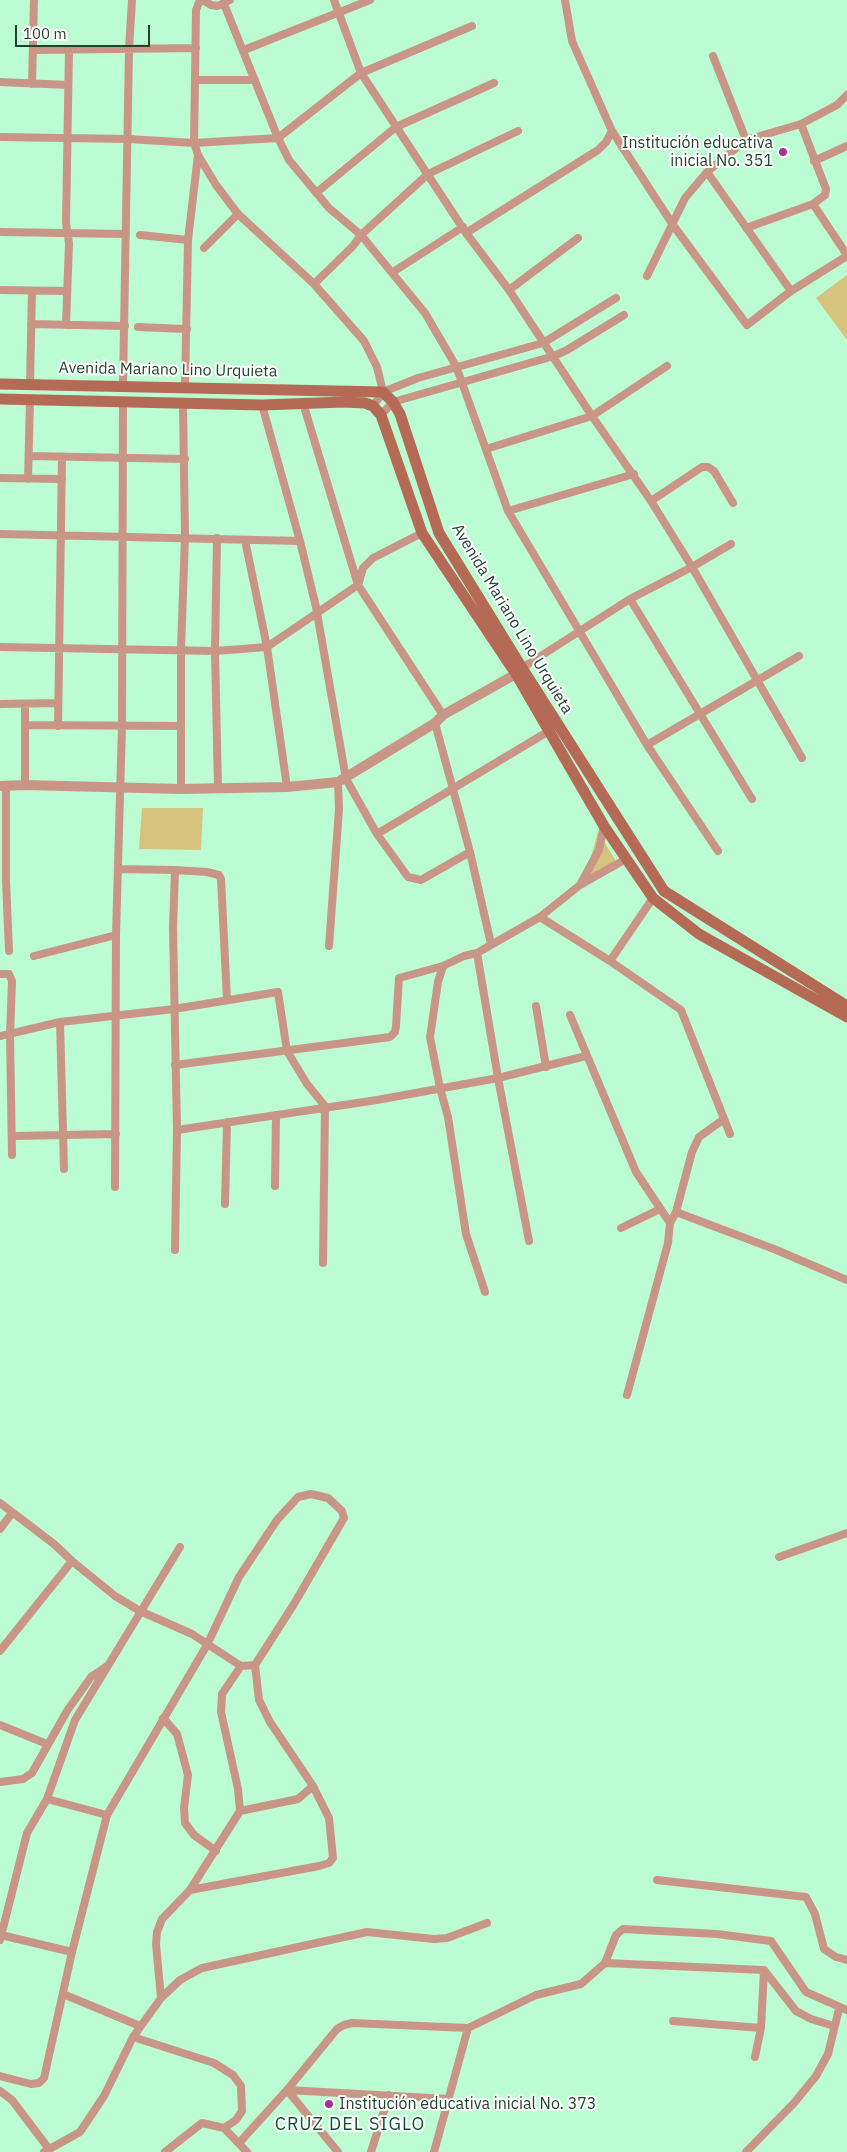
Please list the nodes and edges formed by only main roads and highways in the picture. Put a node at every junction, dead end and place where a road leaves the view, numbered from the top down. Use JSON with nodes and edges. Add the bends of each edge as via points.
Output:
{"nodes":[{"id":1,"x":0,"y":384,"type":"edge"},
{"id":2,"x":0,"y":399,"type":"edge"},
{"id":3,"x":519,"y":671,"type":"junction"},
{"id":4,"x":847,"y":1006,"type":"edge"},
{"id":5,"x":847,"y":1017,"type":"edge"}],
"edges":[{"from":1,"to":3,"type":"main road","name":"Avenida Mariano Lino Urquieta","via":[[383,392],[400,414],[439,533]]},
{"from":2,"to":3,"type":"main road","name":"Avenida Mariano Lino Urquieta","via":[[262,405],[364,403],[377,411],[422,532]]},
{"from":3,"to":4,"type":"main road","name":"Avenida Mariano Lino Urquieta","via":[[664,891]]},
{"from":3,"to":5,"type":"main road","name":"Avenida Mariano Lino Urquieta","via":[[549,731],[604,826],[653,898],[699,934]]}]}
